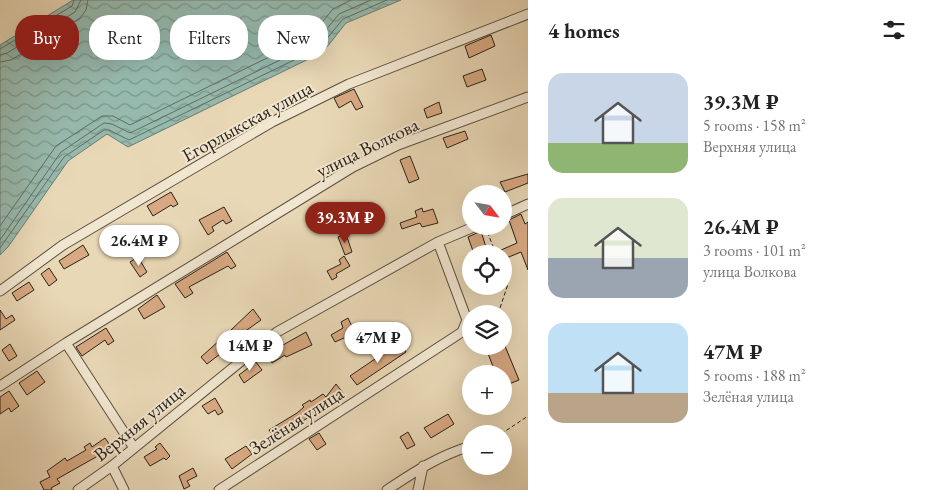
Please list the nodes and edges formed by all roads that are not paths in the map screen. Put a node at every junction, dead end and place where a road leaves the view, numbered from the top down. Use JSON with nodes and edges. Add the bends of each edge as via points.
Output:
{"nodes":[{"id":1,"x":528,"y":14,"type":"edge"},
{"id":2,"x":528,"y":97,"type":"edge"},
{"id":3,"x":528,"y":204,"type":"edge"},
{"id":4,"x":512,"y":211,"type":"edge"},
{"id":5,"x":462,"y":232,"type":"edge"},
{"id":6,"x":438,"y":242,"type":"junction"},
{"id":7,"x":0,"y":291,"type":"edge"},
{"id":8,"x":66,"y":342,"type":"junction"},
{"id":9,"x":0,"y":386,"type":"edge"},
{"id":10,"x":134,"y":448,"type":"junction"},
{"id":11,"x":462,"y":449,"type":"edge"},
{"id":12,"x":112,"y":466,"type":"junction"},
{"id":13,"x":423,"y":466,"type":"junction"},
{"id":14,"x":78,"y":490,"type":"edge"},
{"id":15,"x":124,"y":490,"type":"edge"},
{"id":16,"x":219,"y":490,"type":"edge"},
{"id":17,"x":387,"y":490,"type":"edge"},
{"id":18,"x":418,"y":490,"type":"edge"}],
"edges":[{"from":1,"to":7,"type":"street","name":"Егорлыкская улица","via":[[349,84],[272,122],[62,245]]},
{"from":2,"to":8,"type":"street","name":"улица Волкова","via":[[398,145],[353,167]]},
{"from":3,"to":4,"type":"street"},
{"from":5,"to":6,"type":"street","name":"Верхняя улица"},
{"from":6,"to":10,"type":"street","name":"Верхняя улица","via":[[277,332]]},
{"from":6,"to":16,"type":"street","name":"Зелёная улица","via":[[467,320],[462,332]]},
{"from":8,"to":9,"type":"street","name":"улица Волкова"},
{"from":8,"to":10,"type":"street"},
{"from":10,"to":12,"type":"street","name":"Верхняя улица"},
{"from":11,"to":13,"type":"street"},
{"from":12,"to":14,"type":"street","name":"Верхняя улица"},
{"from":12,"to":15,"type":"street"},
{"from":13,"to":17,"type":"street"},
{"from":13,"to":18,"type":"street"}]}
